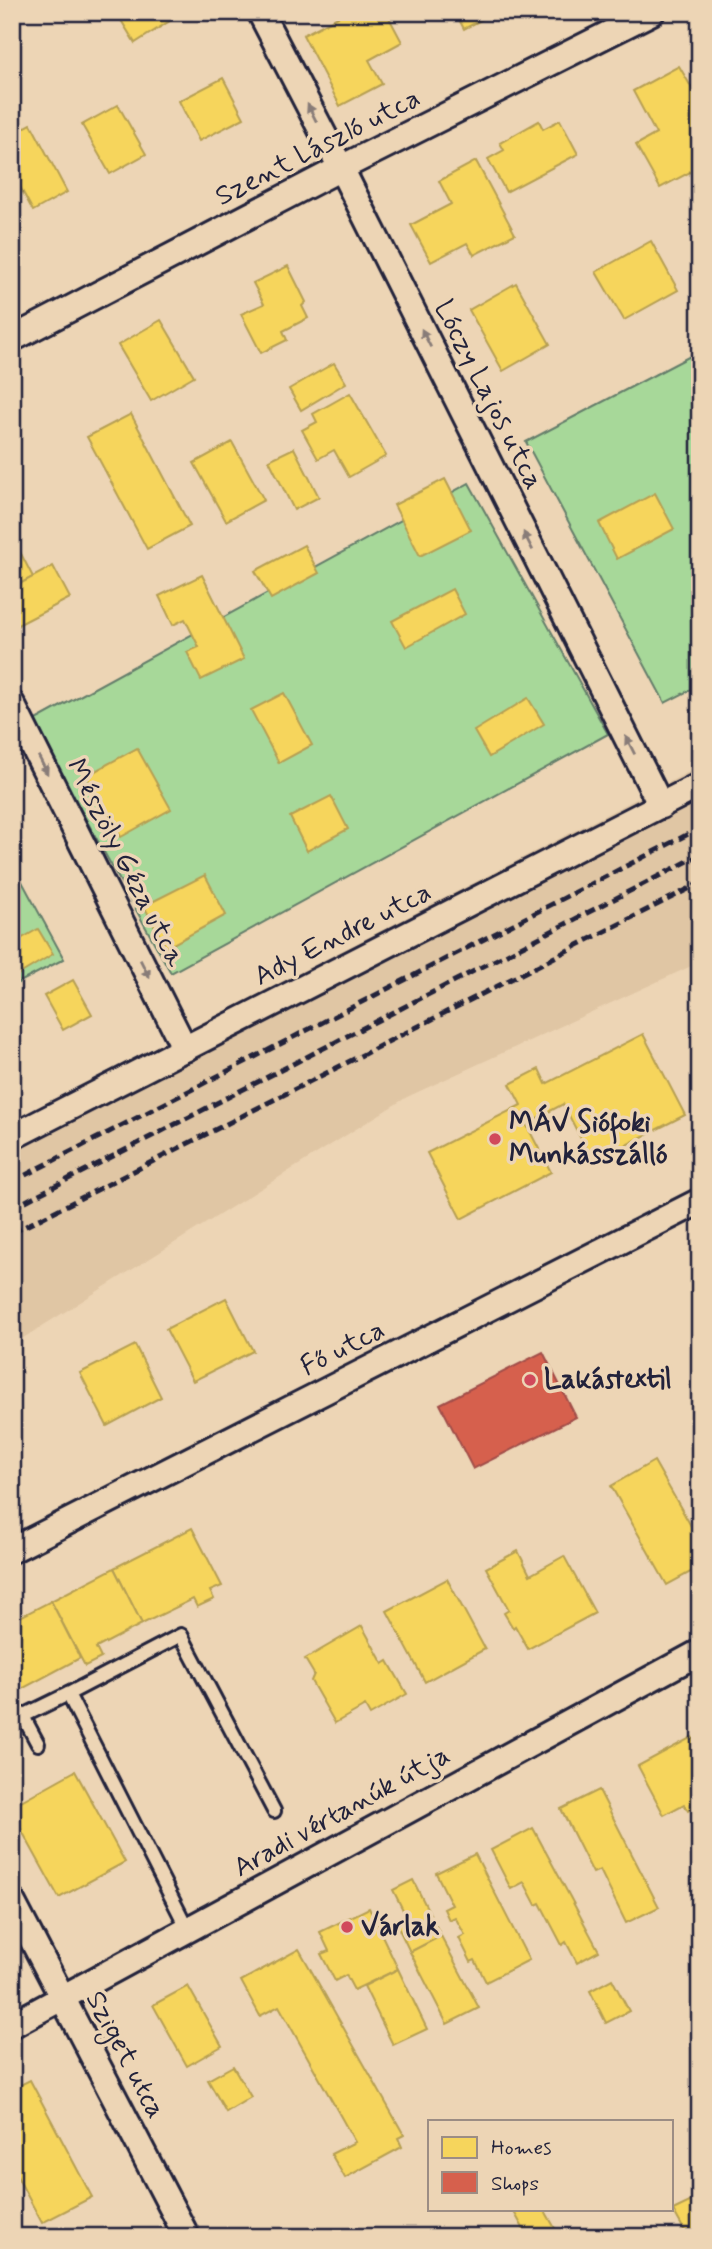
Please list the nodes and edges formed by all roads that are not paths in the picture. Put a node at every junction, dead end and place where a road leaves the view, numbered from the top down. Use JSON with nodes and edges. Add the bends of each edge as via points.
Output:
{"nodes":[{"id":1,"x":260,"y":12,"type":"edge"},
{"id":2,"x":652,"y":12,"type":"edge"},
{"id":3,"x":341,"y":168,"type":"junction"},
{"id":4,"x":12,"y":339,"type":"edge"},
{"id":5,"x":12,"y":705,"type":"edge"},
{"id":6,"x":700,"y":785,"type":"edge"},
{"id":7,"x":661,"y":806,"type":"junction"},
{"id":8,"x":185,"y":1049,"type":"junction"},
{"id":9,"x":12,"y":1137,"type":"edge"},
{"id":10,"x":700,"y":1201,"type":"edge"},
{"id":11,"x":12,"y":1550,"type":"edge"},
{"id":12,"x":700,"y":1652,"type":"edge"},
{"id":13,"x":68,"y":1694,"type":"junction"},
{"id":14,"x":38,"y":1744,"type":"dead end"},
{"id":15,"x":274,"y":1811,"type":"dead end"},
{"id":16,"x":12,"y":1901,"type":"edge"},
{"id":17,"x":188,"y":1930,"type":"junction"},
{"id":18,"x":61,"y":1998,"type":"junction"},
{"id":19,"x":12,"y":2025,"type":"edge"},
{"id":20,"x":187,"y":2237,"type":"edge"}],
"edges":[{"from":3,"to":1,"type":"street","name":"Lóczy Lajos utca","one_way":true},
{"from":2,"to":3,"type":"street","name":"Szent László utca"},
{"from":3,"to":4,"type":"street","name":"Szent László utca"},
{"from":7,"to":3,"type":"street","name":"Lóczy Lajos utca","one_way":true},
{"from":5,"to":8,"type":"street","name":"Mészöly Géza utca","one_way":true},
{"from":6,"to":7,"type":"street","name":"Ady Endre utca"},
{"from":7,"to":8,"type":"street","name":"Ady Endre utca"},
{"from":8,"to":9,"type":"street","name":"Ady Endre utca"},
{"from":10,"to":11,"type":"street","name":"Fő utca"},
{"from":12,"to":17,"type":"street","name":"Aradi vértanúk útja"},
{"from":13,"to":14,"type":"lane","via":[[23,1716]]},
{"from":13,"to":15,"type":"lane","via":[[181,1635]]},
{"from":13,"to":17,"type":"lane"},
{"from":16,"to":18,"type":"street","name":"Sziget utca"},
{"from":17,"to":18,"type":"street","name":"Aradi vértanúk útja"},
{"from":18,"to":19,"type":"street","name":"Aradi vértanúk útja"},
{"from":18,"to":20,"type":"street","name":"Sziget utca"}]}
